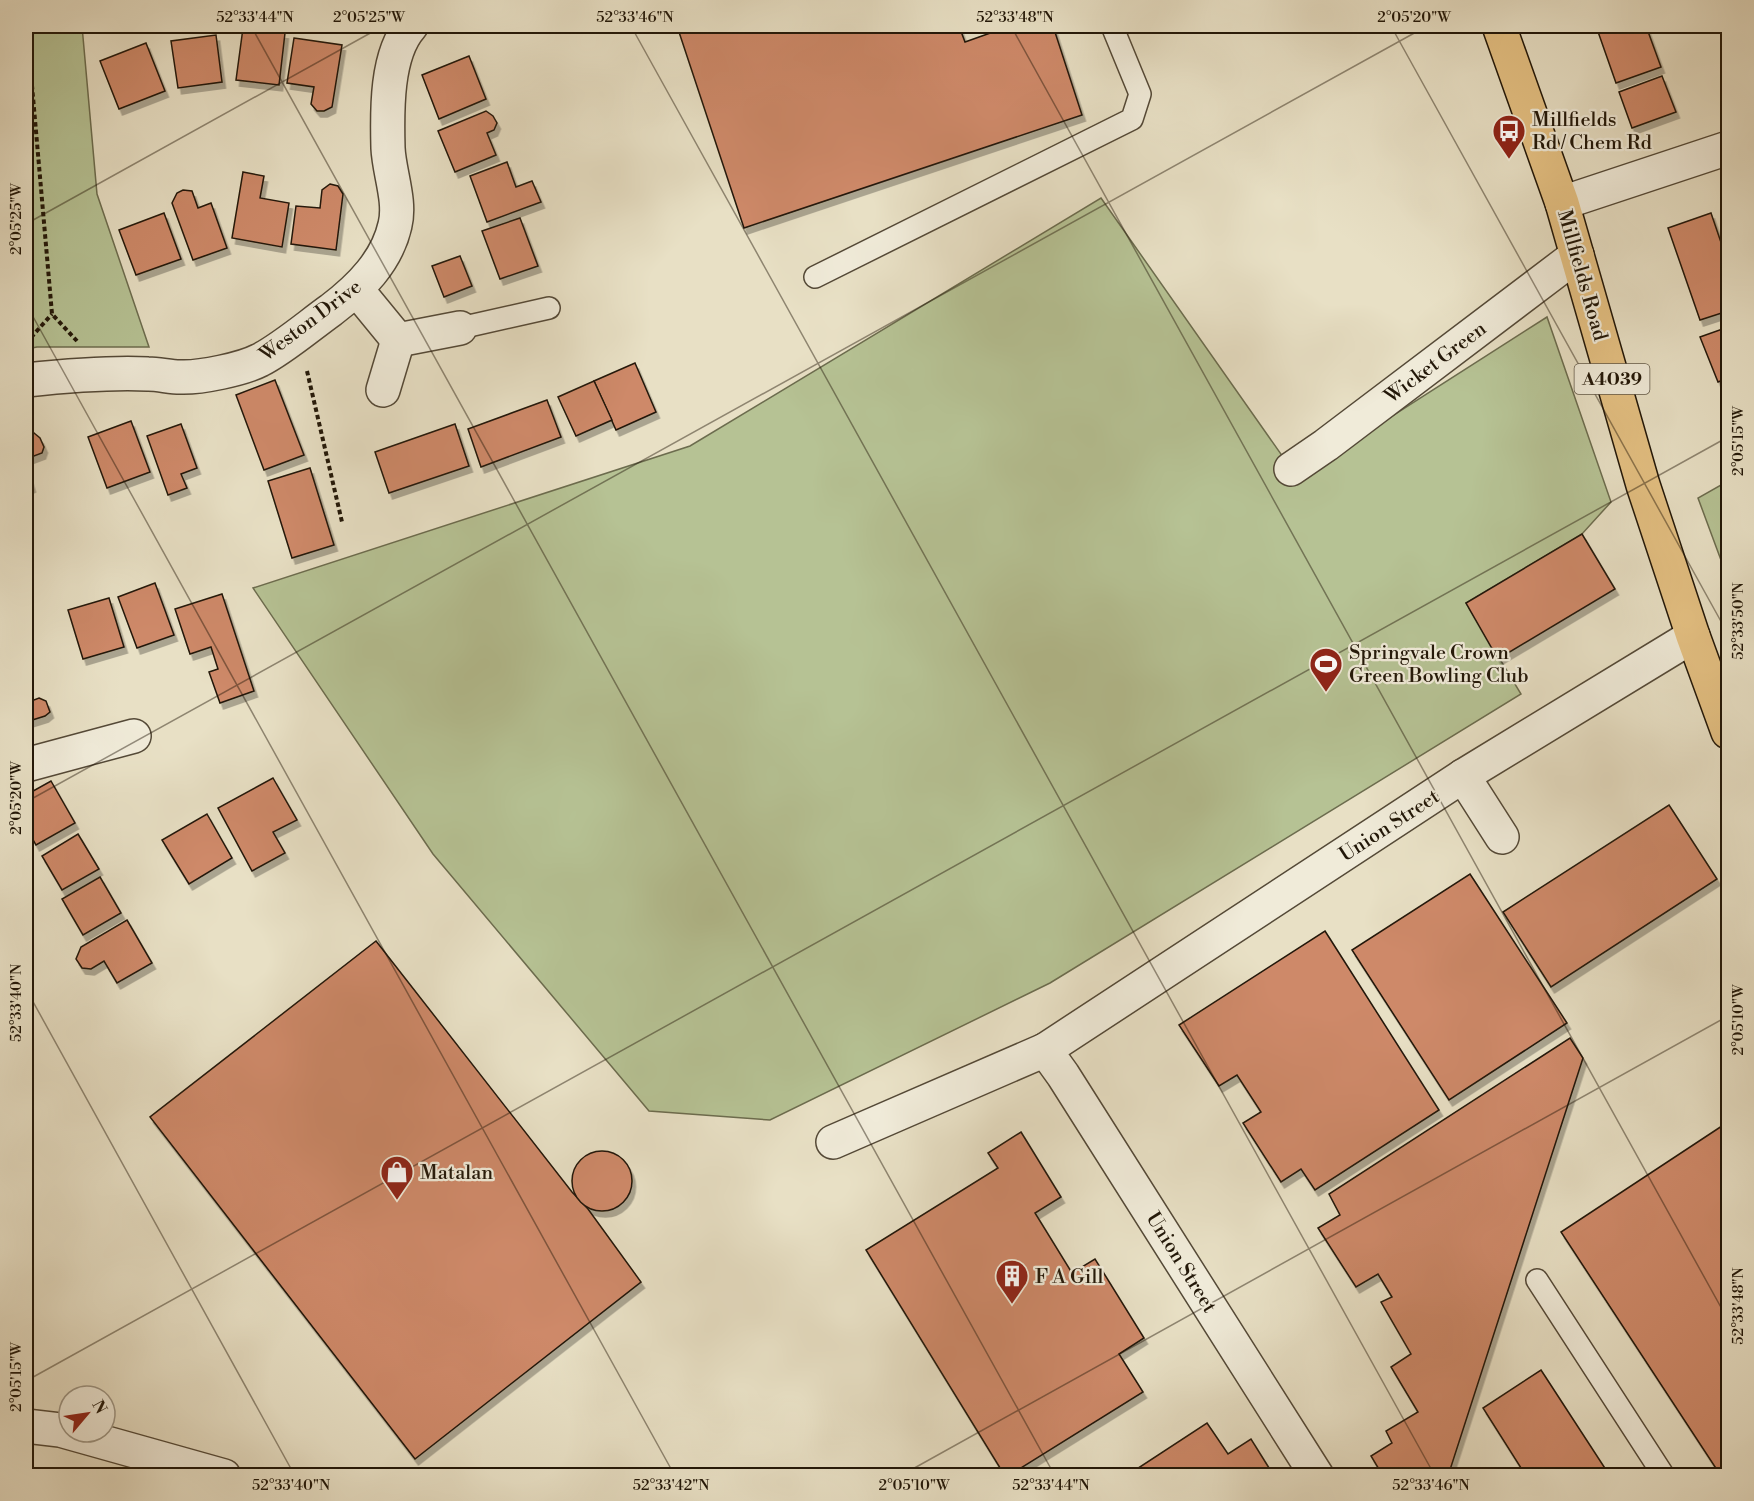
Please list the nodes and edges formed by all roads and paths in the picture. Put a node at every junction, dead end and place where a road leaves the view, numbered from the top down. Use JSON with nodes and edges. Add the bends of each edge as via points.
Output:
{"nodes":[{"id":1,"x":37,"y":26,"type":"edge"},
{"id":2,"x":1112,"y":26,"type":"edge"},
{"id":3,"x":1499,"y":26,"type":"edge"},
{"id":4,"x":402,"y":28,"type":"edge"},
{"id":5,"x":27,"y":39,"type":"edge"},
{"id":6,"x":1728,"y":148,"type":"edge"},
{"id":7,"x":1562,"y":202,"type":"junction"},
{"id":8,"x":1577,"y":255,"type":"junction"},
{"id":9,"x":815,"y":277,"type":"dead end"},
{"id":10,"x":357,"y":290,"type":"junction"},
{"id":11,"x":549,"y":308,"type":"dead end"},
{"id":12,"x":52,"y":314,"type":"junction"},
{"id":13,"x":460,"y":328,"type":"joint"},
{"id":14,"x":298,"y":334,"type":"junction"},
{"id":15,"x":398,"y":340,"type":"junction"},
{"id":16,"x":26,"y":343,"type":"edge"},
{"id":17,"x":109,"y":375,"type":"junction"},
{"id":18,"x":26,"y":380,"type":"edge"},
{"id":19,"x":383,"y":390,"type":"dead end"},
{"id":20,"x":1291,"y":469,"type":"dead end"},
{"id":21,"x":342,"y":522,"type":"dead end"},
{"id":22,"x":1693,"y":636,"type":"junction"},
{"id":23,"x":1728,"y":732,"type":"edge"},
{"id":24,"x":134,"y":736,"type":"dead end"},
{"id":25,"x":26,"y":765,"type":"edge"},
{"id":26,"x":1463,"y":776,"type":"junction"},
{"id":27,"x":1502,"y":837,"type":"dead end"},
{"id":28,"x":1045,"y":1050,"type":"junction"},
{"id":29,"x":832,"y":1142,"type":"dead end"},
{"id":30,"x":1537,"y":1280,"type":"dead end"},
{"id":31,"x":26,"y":1426,"type":"edge"},
{"id":32,"x":224,"y":1476,"type":"edge"},
{"id":33,"x":1317,"y":1476,"type":"edge"},
{"id":34,"x":1664,"y":1476,"type":"edge"}],
"edges":[{"from":1,"to":5,"type":"path"},
{"from":2,"to":9,"type":"lane","via":[[1140,94],[1132,119]]},
{"from":3,"to":7,"type":"main road","name":"Millfields Road","number":"A4039"},
{"from":4,"to":10,"type":"street","name":"Weston Drive","via":[[392,62],[387,125],[396,223],[386,253]]},
{"from":5,"to":12,"type":"path"},
{"from":6,"to":7,"type":"street"},
{"from":7,"to":8,"type":"main road","name":"Millfields Road","number":"A4039"},
{"from":8,"to":20,"type":"street","name":"Wicket Green"},
{"from":8,"to":22,"type":"main road","name":"Millfields Road","number":"A4039","via":[[1643,485]]},
{"from":10,"to":14,"type":"street","name":"Weston Drive"},
{"from":10,"to":15,"type":"street"},
{"from":11,"to":13,"type":"lane"},
{"from":12,"to":16,"type":"path"},
{"from":12,"to":17,"type":"path"},
{"from":13,"to":15,"type":"street"},
{"from":14,"to":17,"type":"street","name":"Weston Drive","via":[[260,361],[229,371],[182,378]]},
{"from":14,"to":21,"type":"path"},
{"from":15,"to":19,"type":"street"},
{"from":17,"to":18,"type":"street","name":"Weston Drive"},
{"from":22,"to":23,"type":"main road","name":"Millfields Road","number":"A4039"},
{"from":22,"to":26,"type":"street","name":"Union Street"},
{"from":24,"to":25,"type":"street"},
{"from":26,"to":27,"type":"street"},
{"from":26,"to":28,"type":"street","name":"Union Street"},
{"from":28,"to":29,"type":"street","name":"Union Street"},
{"from":28,"to":33,"type":"street","name":"Union Street"},
{"from":30,"to":34,"type":"lane"},
{"from":31,"to":32,"type":"street","via":[[60,1430]]}]}
